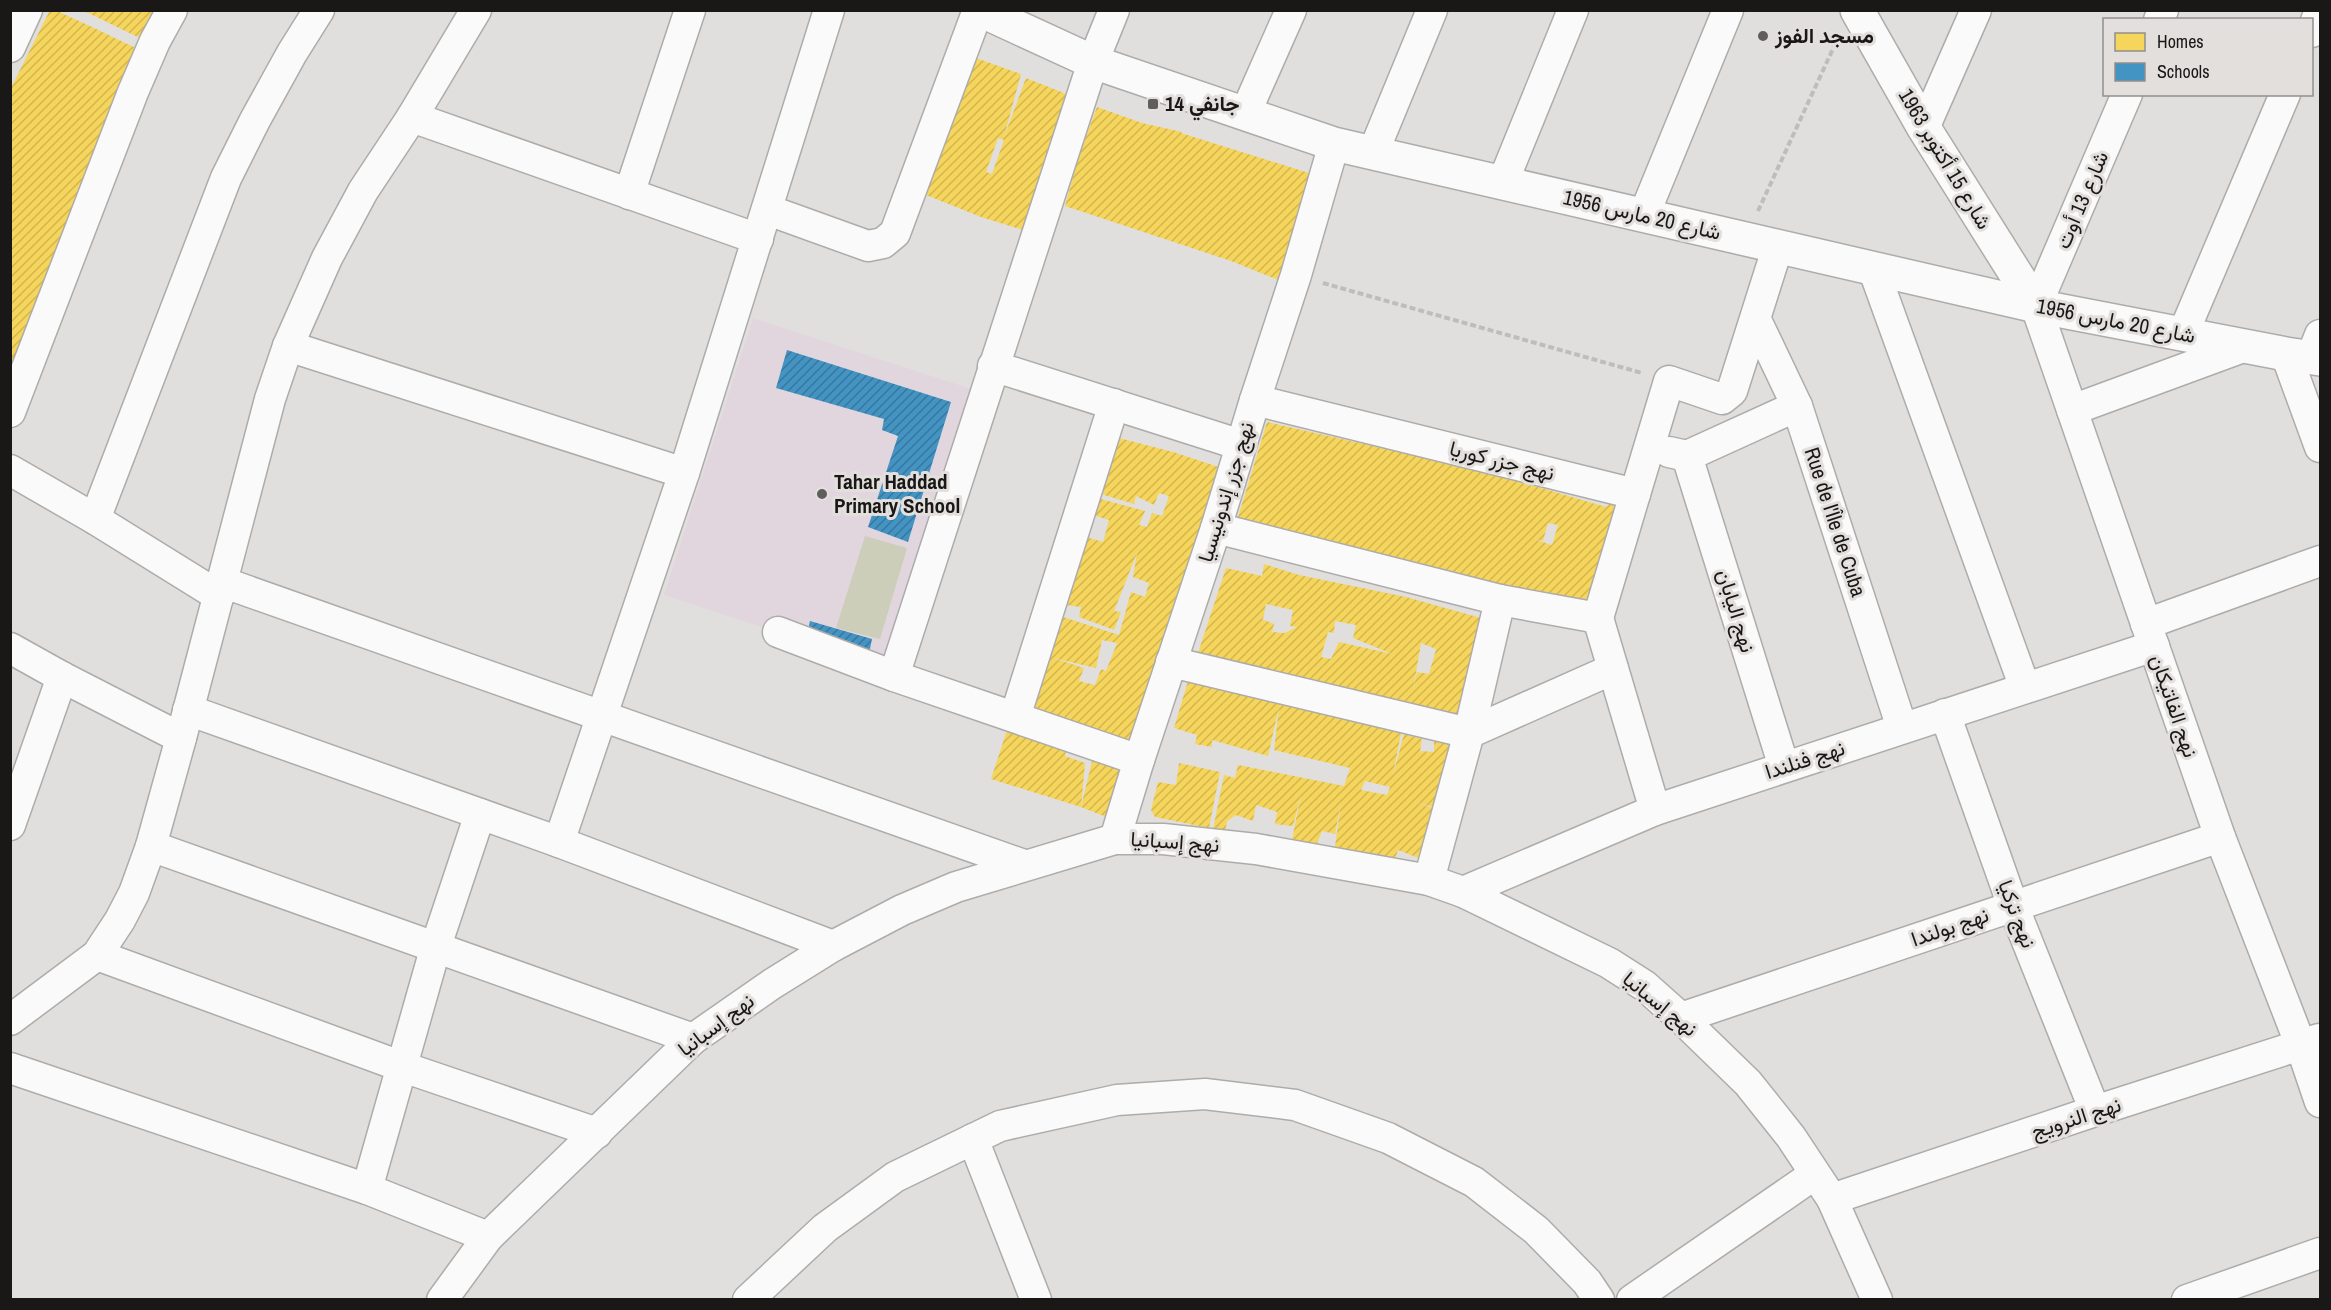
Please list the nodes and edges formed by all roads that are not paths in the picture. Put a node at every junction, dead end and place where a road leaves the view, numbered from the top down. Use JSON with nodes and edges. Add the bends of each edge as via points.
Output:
{"nodes":[{"id":1,"x":27,"y":10,"type":"edge"},
{"id":2,"x":172,"y":10,"type":"edge"},
{"id":3,"x":319,"y":10,"type":"edge"},
{"id":4,"x":476,"y":10,"type":"edge"},
{"id":5,"x":690,"y":10,"type":"edge"},
{"id":6,"x":829,"y":10,"type":"edge"},
{"id":7,"x":979,"y":10,"type":"edge"},
{"id":8,"x":1114,"y":10,"type":"edge"},
{"id":9,"x":1291,"y":10,"type":"edge"},
{"id":10,"x":1432,"y":10,"type":"edge"},
{"id":11,"x":1573,"y":10,"type":"edge"},
{"id":12,"x":1728,"y":10,"type":"edge"},
{"id":13,"x":1976,"y":10,"type":"edge"},
{"id":14,"x":2320,"y":10,"type":"edge"},
{"id":15,"x":1849,"y":21,"type":"edge"},
{"id":16,"x":2313,"y":29,"type":"edge"},
{"id":17,"x":10,"y":47,"type":"edge"},
{"id":18,"x":1094,"y":62,"type":"junction"},
{"id":19,"x":2126,"y":96,"type":"edge"},
{"id":20,"x":2284,"y":96,"type":"edge"},
{"id":21,"x":1245,"y":114,"type":"junction"},
{"id":22,"x":412,"y":117,"type":"junction"},
{"id":23,"x":1924,"y":128,"type":"junction"},
{"id":24,"x":1334,"y":144,"type":"junction"},
{"id":25,"x":1373,"y":153,"type":"junction"},
{"id":26,"x":1503,"y":182,"type":"junction"},
{"id":27,"x":629,"y":194,"type":"junction"},
{"id":28,"x":768,"y":210,"type":"junction"},
{"id":29,"x":1644,"y":215,"type":"junction"},
{"id":30,"x":758,"y":239,"type":"junction"},
{"id":31,"x":1778,"y":246,"type":"junction"},
{"id":32,"x":1873,"y":268,"type":"junction"},
{"id":33,"x":2036,"y":306,"type":"junction"},
{"id":34,"x":1756,"y":320,"type":"junction"},
{"id":35,"x":2183,"y":334,"type":"junction"},
{"id":36,"x":288,"y":346,"type":"junction"},
{"id":37,"x":2246,"y":346,"type":"junction"},
{"id":38,"x":2309,"y":351,"type":"edge"},
{"id":39,"x":993,"y":366,"type":"junction"},
{"id":40,"x":1255,"y":400,"type":"junction"},
{"id":41,"x":1114,"y":404,"type":"junction"},
{"id":42,"x":1797,"y":406,"type":"junction"},
{"id":43,"x":2072,"y":410,"type":"junction"},
{"id":44,"x":10,"y":412,"type":"edge"},
{"id":45,"x":1241,"y":445,"type":"junction"},
{"id":46,"x":2320,"y":447,"type":"edge"},
{"id":47,"x":1649,"y":448,"type":"junction"},
{"id":48,"x":1688,"y":456,"type":"junction"},
{"id":49,"x":10,"y":470,"type":"edge"},
{"id":50,"x":684,"y":473,"type":"junction"},
{"id":51,"x":1635,"y":494,"type":"junction"},
{"id":52,"x":95,"y":519,"type":"junction"},
{"id":53,"x":1216,"y":528,"type":"junction"},
{"id":54,"x":2320,"y":561,"type":"edge"},
{"id":55,"x":221,"y":589,"type":"junction"},
{"id":56,"x":1500,"y":600,"type":"junction"},
{"id":57,"x":1598,"y":618,"type":"junction"},
{"id":58,"x":778,"y":632,"type":"dead end"},
{"id":59,"x":2150,"y":635,"type":"junction"},
{"id":60,"x":10,"y":648,"type":"edge"},
{"id":61,"x":1171,"y":662,"type":"junction"},
{"id":62,"x":1613,"y":669,"type":"junction"},
{"id":63,"x":894,"y":676,"type":"junction"},
{"id":64,"x":62,"y":677,"type":"junction"},
{"id":65,"x":2025,"y":688,"type":"junction"},
{"id":66,"x":1945,"y":714,"type":"junction"},
{"id":67,"x":602,"y":715,"type":"junction"},
{"id":68,"x":1015,"y":717,"type":"junction"},
{"id":69,"x":185,"y":724,"type":"junction"},
{"id":70,"x":1902,"y":728,"type":"junction"},
{"id":71,"x":1469,"y":733,"type":"junction"},
{"id":72,"x":1139,"y":760,"type":"junction"},
{"id":73,"x":1784,"y":767,"type":"junction"},
{"id":74,"x":1655,"y":810,"type":"junction"},
{"id":75,"x":480,"y":814,"type":"junction"},
{"id":76,"x":10,"y":825,"type":"edge"},
{"id":77,"x":2220,"y":837,"type":"junction"},
{"id":78,"x":1115,"y":839,"type":"junction"},
{"id":79,"x":559,"y":842,"type":"junction"},
{"id":80,"x":151,"y":846,"type":"junction"},
{"id":81,"x":1024,"y":866,"type":"junction"},
{"id":82,"x":1429,"y":880,"type":"junction"},
{"id":83,"x":1463,"y":892,"type":"junction"},
{"id":84,"x":2013,"y":906,"type":"junction"},
{"id":85,"x":436,"y":946,"type":"junction"},
{"id":86,"x":833,"y":946,"type":"junction"},
{"id":87,"x":97,"y":955,"type":"junction"},
{"id":88,"x":1681,"y":1018,"type":"junction"},
{"id":89,"x":10,"y":1020,"type":"edge"},
{"id":90,"x":693,"y":1039,"type":"junction"},
{"id":91,"x":2311,"y":1042,"type":"edge"},
{"id":92,"x":403,"y":1067,"type":"junction"},
{"id":93,"x":10,"y":1068,"type":"edge"},
{"id":94,"x":2320,"y":1102,"type":"edge"},
{"id":95,"x":2095,"y":1111,"type":"junction"},
{"id":96,"x":597,"y":1133,"type":"junction"},
{"id":97,"x":973,"y":1139,"type":"junction"},
{"id":98,"x":1815,"y":1174,"type":"junction"},
{"id":99,"x":367,"y":1189,"type":"junction"},
{"id":100,"x":1832,"y":1199,"type":"junction"},
{"id":101,"x":488,"y":1237,"type":"junction"},
{"id":102,"x":2320,"y":1254,"type":"edge"},
{"id":103,"x":442,"y":1299,"type":"edge"},
{"id":104,"x":748,"y":1299,"type":"edge"},
{"id":105,"x":1036,"y":1299,"type":"edge"},
{"id":106,"x":1599,"y":1299,"type":"edge"},
{"id":107,"x":1632,"y":1299,"type":"edge"},
{"id":108,"x":1877,"y":1299,"type":"edge"},
{"id":109,"x":2187,"y":1299,"type":"edge"}],
"edges":[{"from":1,"to":17,"type":"street"},
{"from":2,"to":44,"type":"street","via":[[133,92]]},
{"from":3,"to":52,"type":"street","via":[[226,178]]},
{"from":4,"to":22,"type":"street"},
{"from":5,"to":27,"type":"street"},
{"from":6,"to":28,"type":"street"},
{"from":7,"to":18,"type":"street","name":"شارع 20 مارس 1956"},
{"from":7,"to":28,"type":"street","via":[[895,233],[883,243],[868,246]]},
{"from":8,"to":18,"type":"street"},
{"from":9,"to":21,"type":"street"},
{"from":10,"to":25,"type":"street"},
{"from":11,"to":26,"type":"street"},
{"from":12,"to":29,"type":"street"},
{"from":13,"to":23,"type":"street"},
{"from":14,"to":16,"type":"street"},
{"from":15,"to":23,"type":"street","name":"شارع 15 أكتوبر 1963"},
{"from":18,"to":21,"type":"street","name":"شارع 20 مارس 1956"},
{"from":18,"to":39,"type":"street"},
{"from":19,"to":33,"type":"street","name":"شارع 13 أوت"},
{"from":20,"to":35,"type":"street"},
{"from":21,"to":24,"type":"street","name":"شارع 20 مارس 1956"},
{"from":22,"to":27,"type":"street"},
{"from":22,"to":36,"type":"street","via":[[363,191],[332,248]]},
{"from":23,"to":33,"type":"street","name":"شارع 15 أكتوبر 1963"},
{"from":24,"to":25,"type":"street","name":"شارع 20 مارس 1956"},
{"from":24,"to":40,"type":"street","name":"نهج جزر إندونيسيا"},
{"from":25,"to":26,"type":"street","name":"شارع 20 مارس 1956"},
{"from":26,"to":29,"type":"street","name":"شارع 20 مارس 1956"},
{"from":27,"to":30,"type":"street"},
{"from":28,"to":30,"type":"street"},
{"from":29,"to":31,"type":"street","name":"شارع 20 مارس 1956"},
{"from":30,"to":50,"type":"street"},
{"from":31,"to":32,"type":"street","name":"شارع 20 مارس 1956"},
{"from":31,"to":34,"type":"street"},
{"from":32,"to":33,"type":"street","name":"شارع 20 مارس 1956"},
{"from":32,"to":65,"type":"street"},
{"from":33,"to":35,"type":"street","name":"شارع 20 مارس 1956"},
{"from":33,"to":43,"type":"street","name":"نهج الفاتيكان"},
{"from":34,"to":42,"type":"street","name":"Rue de l'Île de Cuba"},
{"from":34,"to":47,"type":"street","via":[[1728,396],[1722,399],[1669,381]]},
{"from":35,"to":37,"type":"street","name":"شارع 20 مارس 1956"},
{"from":36,"to":50,"type":"street"},
{"from":36,"to":55,"type":"street","via":[[270,399]]},
{"from":37,"to":38,"type":"street","name":"شارع 20 مارس 1956"},
{"from":37,"to":43,"type":"street"},
{"from":38,"to":46,"type":"street"},
{"from":39,"to":41,"type":"street"},
{"from":39,"to":63,"type":"street"},
{"from":40,"to":45,"type":"street","name":"نهج جزر إندونيسيا"},
{"from":40,"to":51,"type":"street","name":"نهج جزر كوريا"},
{"from":41,"to":45,"type":"street"},
{"from":41,"to":68,"type":"street"},
{"from":42,"to":48,"type":"street"},
{"from":42,"to":70,"type":"street","name":"Rue de l'Île de Cuba"},
{"from":43,"to":59,"type":"street","name":"نهج الفاتيكان"},
{"from":45,"to":53,"type":"street","name":"نهج جزر إندونيسيا"},
{"from":47,"to":48,"type":"street"},
{"from":47,"to":51,"type":"street"},
{"from":48,"to":73,"type":"street","name":"نهج اليابان"},
{"from":49,"to":52,"type":"street"},
{"from":50,"to":67,"type":"street"},
{"from":51,"to":57,"type":"street"},
{"from":52,"to":55,"type":"street"},
{"from":53,"to":56,"type":"street"},
{"from":53,"to":61,"type":"street","name":"نهج جزر إندونيسيا"},
{"from":54,"to":59,"type":"street","name":"نهج فنلندا"},
{"from":55,"to":67,"type":"street"},
{"from":55,"to":69,"type":"street"},
{"from":56,"to":57,"type":"street"},
{"from":56,"to":71,"type":"street"},
{"from":57,"to":62,"type":"street"},
{"from":58,"to":63,"type":"street"},
{"from":59,"to":65,"type":"street","name":"نهج فنلندا"},
{"from":59,"to":77,"type":"street","name":"نهج الفاتيكان"},
{"from":60,"to":64,"type":"street"},
{"from":61,"to":71,"type":"street"},
{"from":61,"to":72,"type":"street","name":"نهج جزر إندونيسيا"},
{"from":62,"to":71,"type":"street"},
{"from":62,"to":74,"type":"street"},
{"from":63,"to":68,"type":"street"},
{"from":64,"to":69,"type":"street"},
{"from":64,"to":76,"type":"street"},
{"from":65,"to":66,"type":"street","name":"نهج فنلندا"},
{"from":66,"to":70,"type":"street","name":"نهج فنلندا"},
{"from":66,"to":84,"type":"street","name":"نهج تركيا"},
{"from":67,"to":79,"type":"street"},
{"from":67,"to":81,"type":"street"},
{"from":68,"to":72,"type":"street"},
{"from":69,"to":75,"type":"street"},
{"from":69,"to":80,"type":"street"},
{"from":70,"to":73,"type":"street","name":"نهج فنلندا"},
{"from":71,"to":82,"type":"street"},
{"from":72,"to":78,"type":"street","name":"نهج جزر إندونيسيا"},
{"from":73,"to":74,"type":"street","name":"نهج فنلندا"},
{"from":74,"to":83,"type":"street","name":"نهج فنلندا"},
{"from":75,"to":79,"type":"street"},
{"from":75,"to":85,"type":"street"},
{"from":77,"to":84,"type":"street","name":"نهج بولندا"},
{"from":77,"to":91,"type":"street","name":"نهج الفاتيكان"},
{"from":78,"to":81,"type":"street","name":"نهج إسبانيا"},
{"from":78,"to":82,"type":"street","name":"نهج إسبانيا","via":[[1163,839],[1256,849]]},
{"from":79,"to":86,"type":"street"},
{"from":80,"to":85,"type":"street"},
{"from":80,"to":87,"type":"street","via":[[134,893]]},
{"from":81,"to":86,"type":"street","name":"نهج إسبانيا","via":[[956,887]]},
{"from":82,"to":83,"type":"street","name":"نهج إسبانيا"},
{"from":83,"to":88,"type":"street","name":"نهج إسبانيا","via":[[1609,963],[1645,986]]},
{"from":84,"to":88,"type":"street","name":"نهج بولندا"},
{"from":84,"to":95,"type":"street","name":"نهج تركيا"},
{"from":85,"to":90,"type":"street"},
{"from":85,"to":92,"type":"street"},
{"from":86,"to":90,"type":"street","name":"نهج إسبانيا"},
{"from":87,"to":89,"type":"street"},
{"from":87,"to":92,"type":"street"},
{"from":88,"to":98,"type":"street","name":"نهج إسبانيا","via":[[1748,1083]]},
{"from":90,"to":96,"type":"street","name":"نهج إسبانيا"},
{"from":91,"to":94,"type":"street","name":"نهج الفاتيكان"},
{"from":91,"to":95,"type":"street","name":"نهج النرويج"},
{"from":92,"to":96,"type":"street"},
{"from":92,"to":99,"type":"street"},
{"from":93,"to":99,"type":"street"},
{"from":95,"to":100,"type":"street","name":"نهج النرويج"},
{"from":96,"to":101,"type":"street","name":"نهج إسبانيا"},
{"from":97,"to":104,"type":"street","via":[[895,1177],[825,1228]]},
{"from":97,"to":105,"type":"street"},
{"from":97,"to":106,"type":"street","via":[[1000,1126],[1117,1100],[1205,1094],[1295,1105],[1388,1138],[1474,1182],[1536,1230]]},
{"from":98,"to":100,"type":"street","name":"نهج إسبانيا"},
{"from":98,"to":107,"type":"street"},
{"from":99,"to":101,"type":"street"},
{"from":100,"to":108,"type":"street","name":"نهج إسبانيا"},
{"from":101,"to":103,"type":"street","name":"نهج إسبانيا"},
{"from":102,"to":109,"type":"street"}]}
